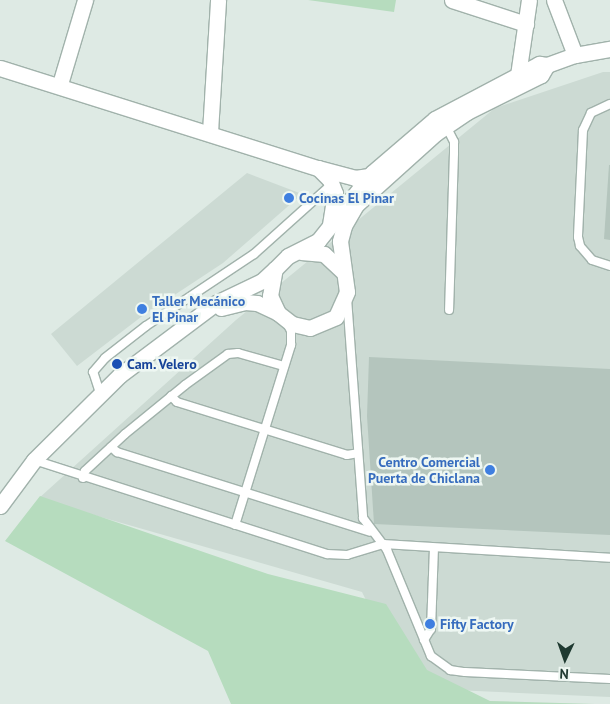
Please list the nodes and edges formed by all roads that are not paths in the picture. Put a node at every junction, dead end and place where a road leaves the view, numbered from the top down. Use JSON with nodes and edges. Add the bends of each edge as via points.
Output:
{"nodes":[{"id":1,"x":85,"y":0,"type":"edge"},
{"id":2,"x":218,"y":0,"type":"edge"},
{"id":3,"x":452,"y":0,"type":"edge"},
{"id":4,"x":531,"y":1,"type":"edge"},
{"id":5,"x":552,"y":2,"type":"edge"},
{"id":6,"x":526,"y":24,"type":"junction"},
{"id":7,"x":524,"y":49,"type":"junction"},
{"id":8,"x":610,"y":50,"type":"edge"},
{"id":9,"x":575,"y":55,"type":"junction"},
{"id":10,"x":543,"y":65,"type":"junction"},
{"id":11,"x":0,"y":68,"type":"edge"},
{"id":12,"x":518,"y":75,"type":"junction"},
{"id":13,"x":60,"y":84,"type":"junction"},
{"id":14,"x":610,"y":104,"type":"edge"},
{"id":15,"x":443,"y":121,"type":"junction"},
{"id":16,"x":210,"y":132,"type":"junction"},
{"id":17,"x":318,"y":168,"type":"junction"},
{"id":18,"x":369,"y":176,"type":"junction"},
{"id":19,"x":332,"y":184,"type":"junction"},
{"id":20,"x":330,"y":225,"type":"junction"},
{"id":21,"x":297,"y":252,"type":"junction"},
{"id":22,"x":610,"y":266,"type":"edge"},
{"id":23,"x":275,"y":269,"type":"junction"},
{"id":24,"x":344,"y":274,"type":"junction"},
{"id":25,"x":347,"y":292,"type":"junction"},
{"id":26,"x":210,"y":310,"type":"junction"},
{"id":27,"x":448,"y":310,"type":"dead end"},
{"id":28,"x":281,"y":316,"type":"junction"},
{"id":29,"x":284,"y":366,"type":"junction"},
{"id":30,"x":100,"y":393,"type":"junction"},
{"id":31,"x":171,"y":396,"type":"junction"},
{"id":32,"x":265,"y":429,"type":"junction"},
{"id":33,"x":111,"y":447,"type":"junction"},
{"id":34,"x":358,"y":453,"type":"junction"},
{"id":35,"x":34,"y":460,"type":"junction"},
{"id":36,"x":83,"y":478,"type":"junction"},
{"id":37,"x":245,"y":491,"type":"junction"},
{"id":38,"x":0,"y":506,"type":"edge"},
{"id":39,"x":234,"y":525,"type":"junction"},
{"id":40,"x":372,"y":533,"type":"junction"},
{"id":41,"x":383,"y":544,"type":"junction"},
{"id":42,"x":434,"y":549,"type":"junction"},
{"id":43,"x":610,"y":558,"type":"edge"},
{"id":44,"x":424,"y":640,"type":"junction"},
{"id":45,"x":610,"y":679,"type":"edge"}],
"edges":[{"from":1,"to":13,"type":"street"},
{"from":2,"to":16,"type":"street"},
{"from":3,"to":6,"type":"street"},
{"from":4,"to":6,"type":"street"},
{"from":5,"to":9,"type":"street"},
{"from":6,"to":7,"type":"street"},
{"from":7,"to":10,"type":"street"},
{"from":7,"to":12,"type":"street"},
{"from":8,"to":9,"type":"street"},
{"from":9,"to":10,"type":"street"},
{"from":10,"to":12,"type":"street"},
{"from":10,"to":15,"type":"street","via":[[541,74]]},
{"from":11,"to":13,"type":"street"},
{"from":12,"to":15,"type":"street"},
{"from":13,"to":16,"type":"street"},
{"from":14,"to":22,"type":"lane","via":[[592,113],[583,130],[578,237],[580,246],[592,260]]},
{"from":15,"to":18,"type":"street"},
{"from":15,"to":24,"type":"street","via":[[356,205],[340,241]]},
{"from":15,"to":27,"type":"lane","via":[[454,153]]},
{"from":16,"to":17,"type":"street"},
{"from":17,"to":18,"type":"street","via":[[355,178]]},
{"from":17,"to":19,"type":"street"},
{"from":18,"to":20,"type":"street"},
{"from":19,"to":20,"type":"street","via":[[335,204]]},
{"from":19,"to":30,"type":"lane","via":[[254,254],[146,326],[105,358],[93,372]]},
{"from":20,"to":21,"type":"street","via":[[318,241]]},
{"from":21,"to":23,"type":"street"},
{"from":21,"to":24,"type":"street","via":[[324,254]]},
{"from":23,"to":26,"type":"street"},
{"from":23,"to":28,"type":"street","via":[[270,296]]},
{"from":24,"to":25,"type":"street"},
{"from":25,"to":28,"type":"street","via":[[341,310],[328,323],[310,328]]},
{"from":25,"to":34,"type":"lane"},
{"from":26,"to":28,"type":"street","via":[[245,302],[257,303]]},
{"from":26,"to":30,"type":"street"},
{"from":28,"to":29,"type":"lane","via":[[292,338]]},
{"from":29,"to":31,"type":"lane","via":[[231,353]]},
{"from":29,"to":32,"type":"lane"},
{"from":30,"to":35,"type":"street"},
{"from":31,"to":32,"type":"lane","via":[[177,402]]},
{"from":31,"to":33,"type":"lane"},
{"from":32,"to":34,"type":"lane","via":[[347,454]]},
{"from":32,"to":37,"type":"lane"},
{"from":33,"to":36,"type":"lane","via":[[85,471]]},
{"from":33,"to":37,"type":"lane","via":[[117,452]]},
{"from":34,"to":40,"type":"lane","via":[[363,518]]},
{"from":35,"to":36,"type":"lane"},
{"from":35,"to":38,"type":"street"},
{"from":36,"to":39,"type":"lane"},
{"from":37,"to":39,"type":"lane"},
{"from":37,"to":40,"type":"lane"},
{"from":39,"to":41,"type":"lane","via":[[339,556]]},
{"from":40,"to":41,"type":"lane"},
{"from":41,"to":42,"type":"lane"},
{"from":41,"to":44,"type":"lane"},
{"from":42,"to":43,"type":"lane"},
{"from":42,"to":44,"type":"lane","via":[[431,629]]},
{"from":44,"to":45,"type":"lane","via":[[431,656],[450,670]]}]}
